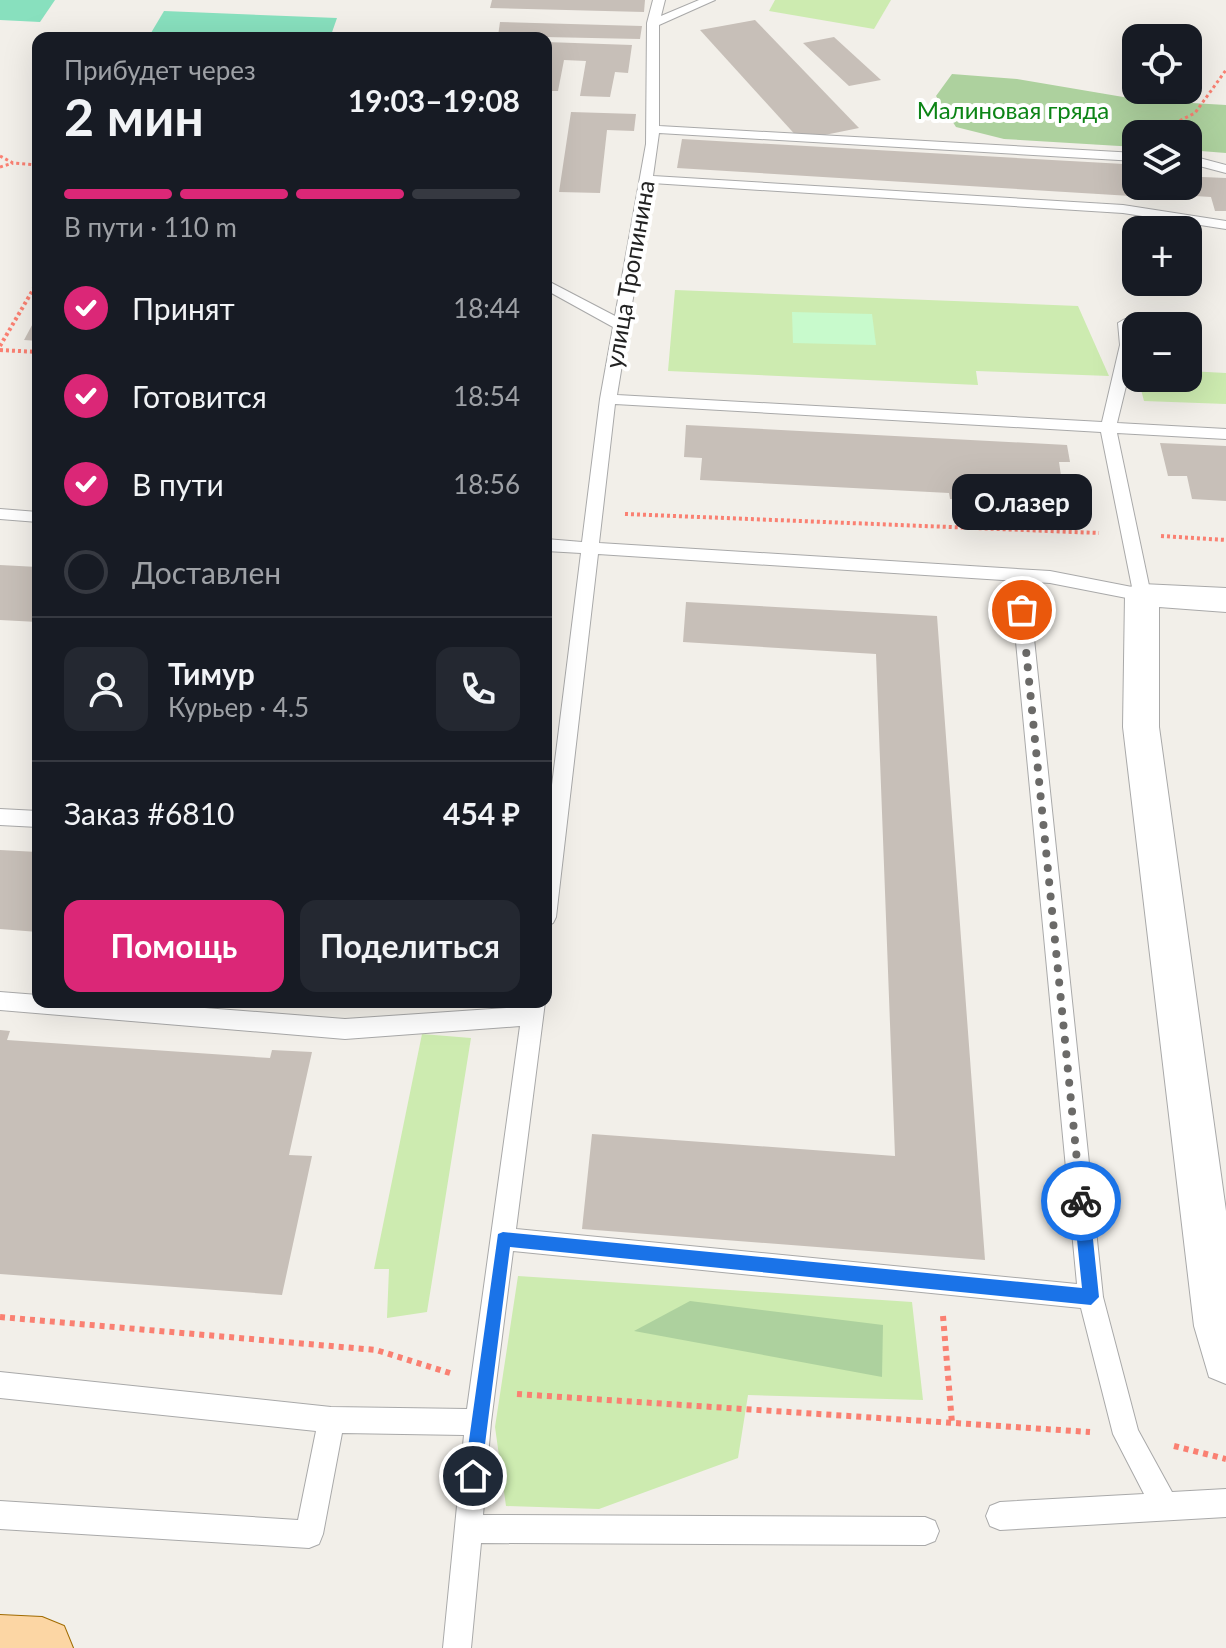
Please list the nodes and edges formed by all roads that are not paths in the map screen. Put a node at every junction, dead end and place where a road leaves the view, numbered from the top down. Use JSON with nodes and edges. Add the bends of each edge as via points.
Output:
{"nodes":[{"id":1,"x":659,"y":0,"type":"edge"},
{"id":2,"x":709,"y":0,"type":"edge"},
{"id":3,"x":653,"y":23,"type":"junction"},
{"id":4,"x":652,"y":129,"type":"junction"},
{"id":5,"x":1122,"y":156,"type":"edge"},
{"id":6,"x":1202,"y":163,"type":"edge"},
{"id":7,"x":1226,"y":169,"type":"edge"},
{"id":8,"x":645,"y":179,"type":"junction"},
{"id":9,"x":1226,"y":225,"type":"edge"},
{"id":10,"x":552,"y":287,"type":"edge"},
{"id":11,"x":619,"y":324,"type":"junction"},
{"id":12,"x":1122,"y":370,"type":"edge"},
{"id":13,"x":608,"y":399,"type":"junction"},
{"id":14,"x":1108,"y":429,"type":"junction"},
{"id":15,"x":1226,"y":434,"type":"edge"},
{"id":16,"x":0,"y":514,"type":"edge"},
{"id":17,"x":32,"y":517,"type":"edge"},
{"id":18,"x":552,"y":545,"type":"edge"},
{"id":19,"x":592,"y":547,"type":"junction"},
{"id":20,"x":1142,"y":595,"type":"junction"},
{"id":21,"x":1226,"y":600,"type":"edge"},
{"id":22,"x":1022,"y":610,"type":"dead end"},
{"id":23,"x":0,"y":817,"type":"edge"},
{"id":24,"x":32,"y":819,"type":"edge"},
{"id":25,"x":552,"y":841,"type":"edge"},
{"id":26,"x":0,"y":1001,"type":"edge"},
{"id":27,"x":32,"y":1004,"type":"edge"},
{"id":28,"x":86,"y":1008,"type":"edge"},
{"id":29,"x":533,"y":1009,"type":"edge"},
{"id":30,"x":503,"y":1239,"type":"junction"},
{"id":31,"x":1091,"y":1297,"type":"junction"},
{"id":32,"x":1226,"y":1360,"type":"edge"},
{"id":33,"x":0,"y":1385,"type":"edge"},
{"id":34,"x":331,"y":1420,"type":"junction"},
{"id":35,"x":478,"y":1422,"type":"junction"},
{"id":36,"x":1226,"y":1503,"type":"edge"},
{"id":37,"x":1165,"y":1506,"type":"junction"},
{"id":38,"x":0,"y":1515,"type":"edge"},
{"id":39,"x":1000,"y":1516,"type":"dead end"},
{"id":40,"x":467,"y":1529,"type":"junction"},
{"id":41,"x":925,"y":1531,"type":"dead end"},
{"id":42,"x":0,"y":1646,"type":"edge"},
{"id":43,"x":42,"y":1648,"type":"edge"},
{"id":44,"x":457,"y":1648,"type":"edge"}],
"edges":[{"from":1,"to":3,"type":"lane","name":"улица Тропинина"},
{"from":2,"to":3,"type":"lane"},
{"from":3,"to":4,"type":"lane","name":"улица Тропинина"},
{"from":4,"to":5,"type":"lane"},
{"from":4,"to":8,"type":"lane","name":"улица Тропинина"},
{"from":6,"to":7,"type":"lane"},
{"from":8,"to":9,"type":"lane","via":[[1123,209]]},
{"from":8,"to":11,"type":"lane","name":"улица Тропинина"},
{"from":10,"to":11,"type":"lane"},
{"from":11,"to":13,"type":"lane","name":"улица Тропинина"},
{"from":12,"to":14,"type":"lane"},
{"from":13,"to":14,"type":"lane"},
{"from":13,"to":19,"type":"lane","name":"улица Тропинина"},
{"from":14,"to":15,"type":"lane"},
{"from":14,"to":20,"type":"lane"},
{"from":16,"to":17,"type":"lane"},
{"from":18,"to":19,"type":"lane"},
{"from":19,"to":20,"type":"lane","via":[[1050,577]]},
{"from":19,"to":25,"type":"lane","name":"улица Тропинина"},
{"from":20,"to":21,"type":"street"},
{"from":20,"to":32,"type":"street","via":[[1141,727]]},
{"from":22,"to":31,"type":"lane"},
{"from":23,"to":24,"type":"lane"},
{"from":26,"to":27,"type":"lane"},
{"from":28,"to":29,"type":"lane","via":[[345,1029]]},
{"from":29,"to":30,"type":"lane"},
{"from":30,"to":31,"type":"lane"},
{"from":30,"to":35,"type":"lane"},
{"from":31,"to":37,"type":"lane","via":[[1126,1434]]},
{"from":33,"to":34,"type":"lane"},
{"from":34,"to":35,"type":"lane"},
{"from":34,"to":38,"type":"lane","via":[[309,1534]]},
{"from":35,"to":40,"type":"lane"},
{"from":36,"to":37,"type":"lane"},
{"from":37,"to":39,"type":"lane"},
{"from":40,"to":41,"type":"lane"},
{"from":40,"to":44,"type":"lane"},
{"from":42,"to":43,"type":"main road"}]}
